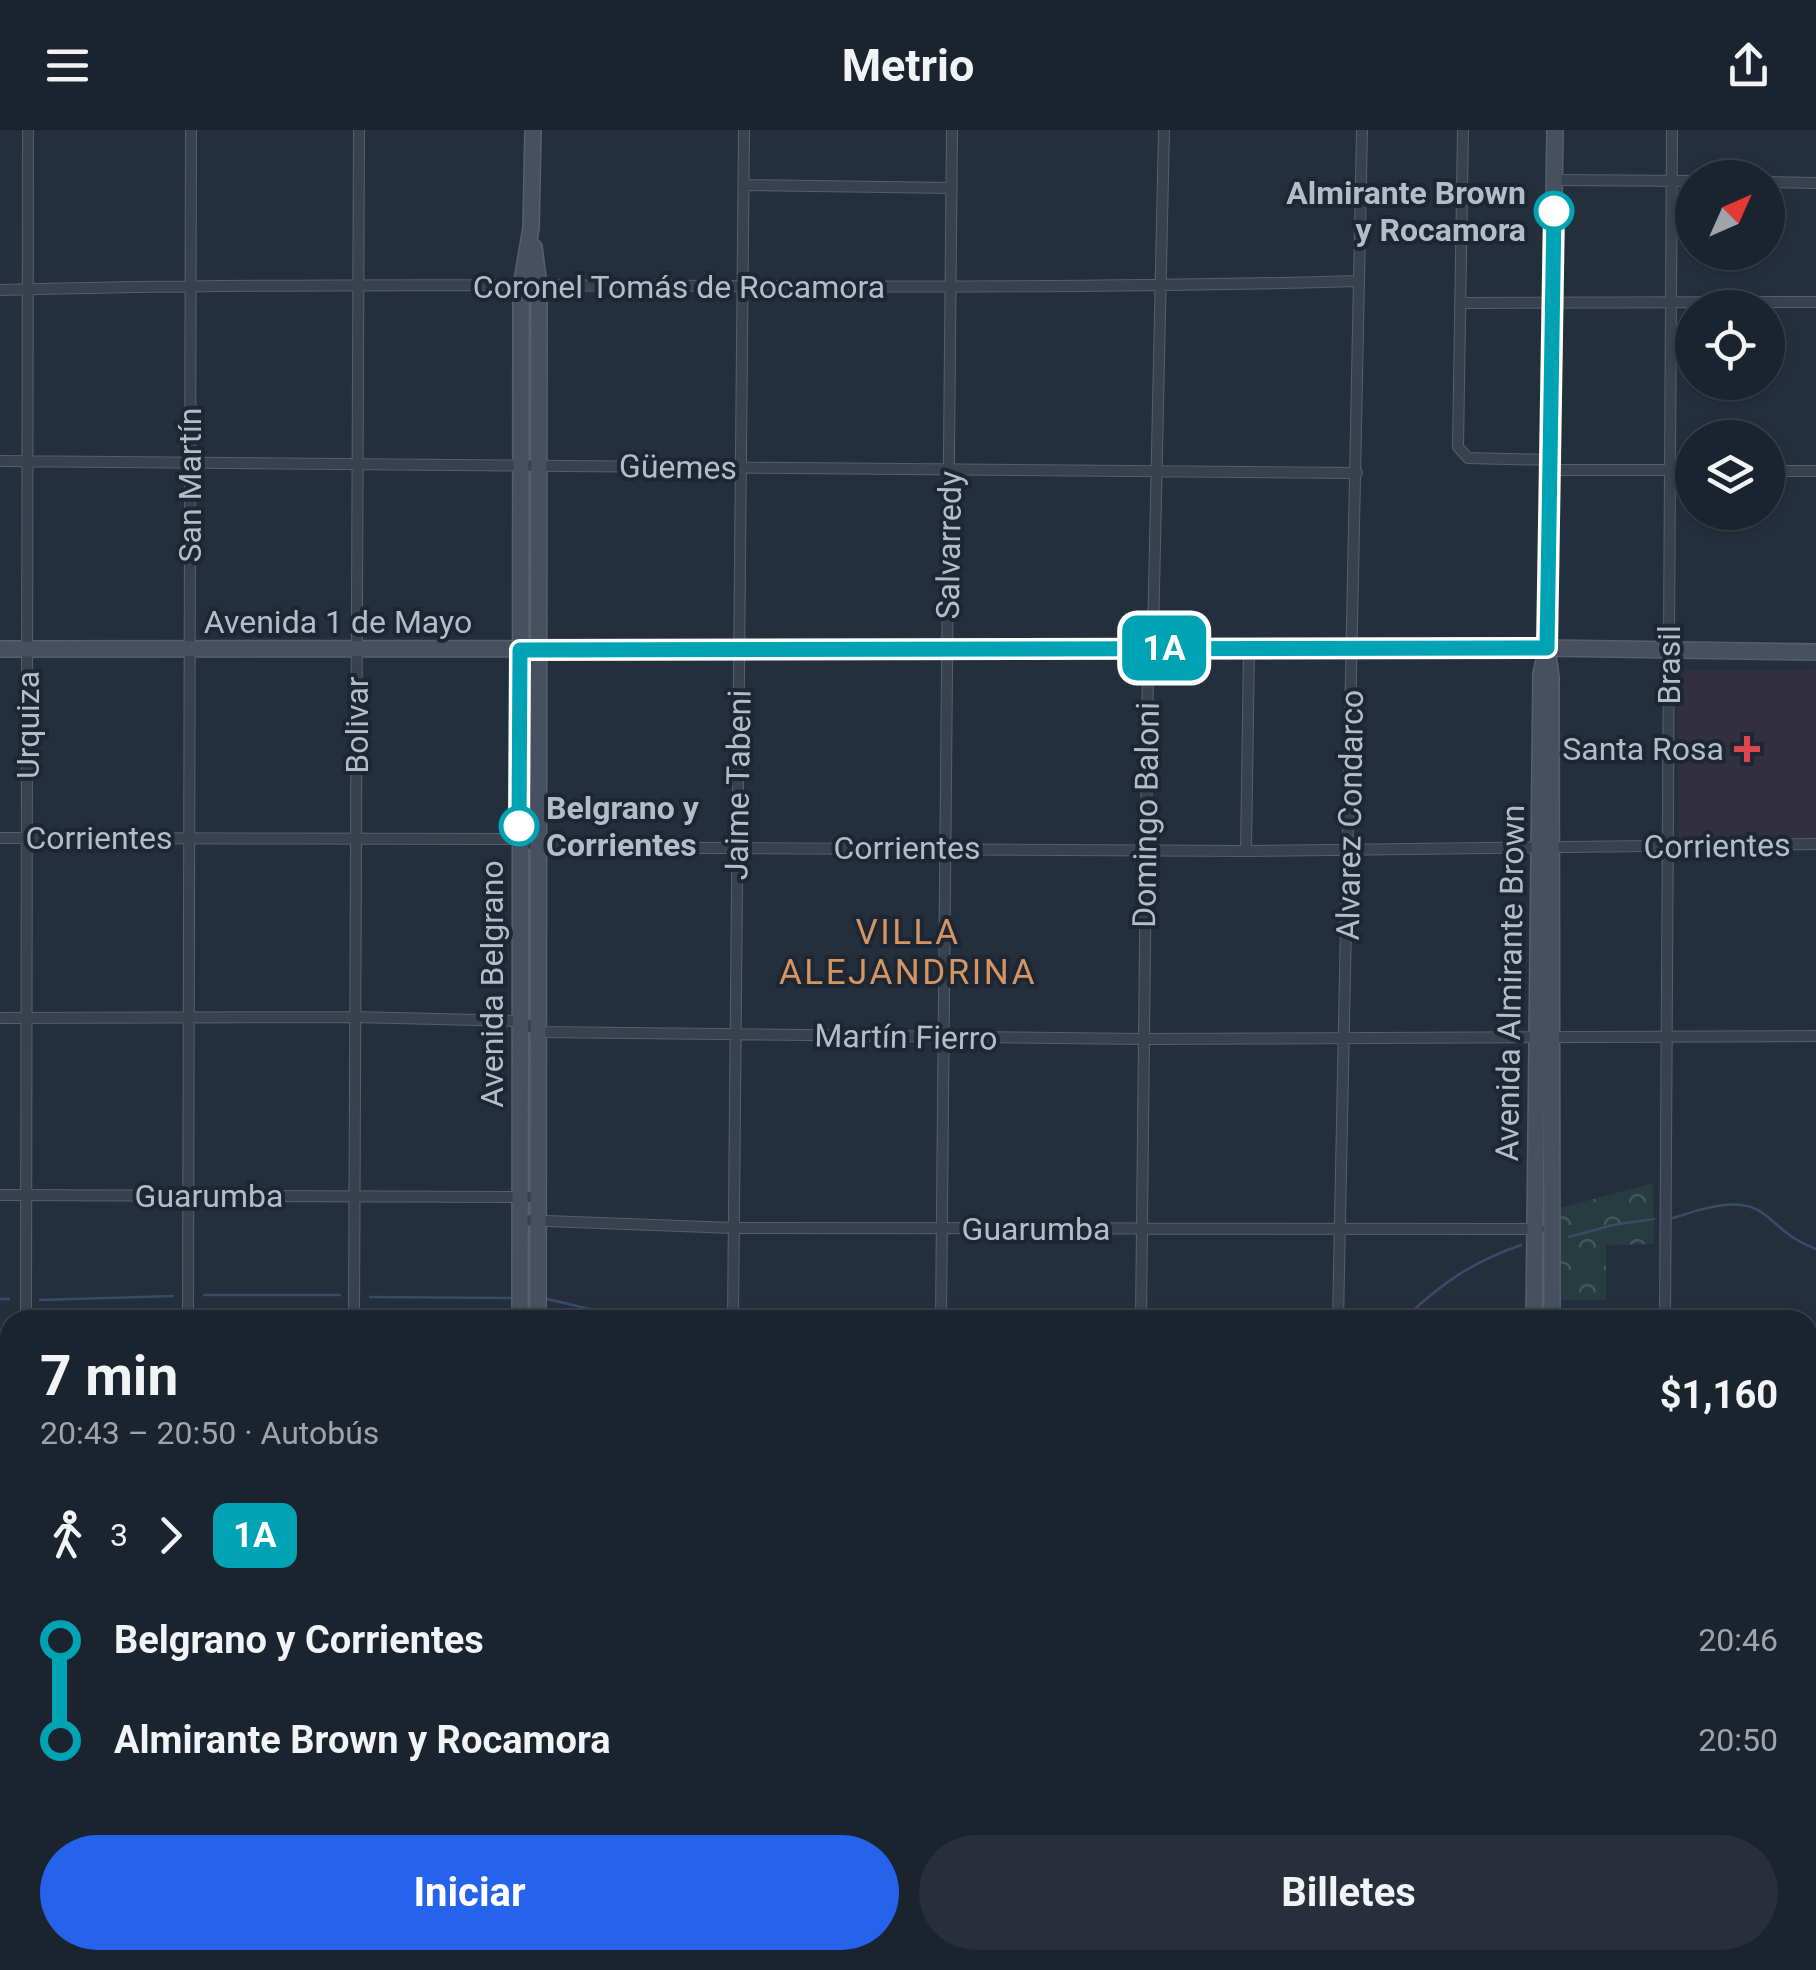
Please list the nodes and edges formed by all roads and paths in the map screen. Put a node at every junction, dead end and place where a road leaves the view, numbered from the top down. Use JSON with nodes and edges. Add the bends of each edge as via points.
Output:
{"nodes":[{"id":1,"x":28,"y":130,"type":"edge"},
{"id":2,"x":192,"y":130,"type":"edge"},
{"id":3,"x":359,"y":130,"type":"edge"},
{"id":4,"x":533,"y":130,"type":"edge"},
{"id":5,"x":744,"y":130,"type":"edge"},
{"id":6,"x":952,"y":130,"type":"edge"},
{"id":7,"x":1164,"y":130,"type":"edge"},
{"id":8,"x":1362,"y":130,"type":"edge"},
{"id":9,"x":1463,"y":130,"type":"edge"},
{"id":10,"x":1555,"y":130,"type":"edge"},
{"id":11,"x":1672,"y":130,"type":"edge"},
{"id":12,"x":1555,"y":180,"type":"junction"},
{"id":13,"x":1671,"y":181,"type":"junction"},
{"id":14,"x":1675,"y":181,"type":"edge"},
{"id":15,"x":1785,"y":182,"type":"edge"},
{"id":16,"x":1816,"y":182,"type":"edge"},
{"id":17,"x":744,"y":185,"type":"junction"},
{"id":18,"x":952,"y":188,"type":"junction"},
{"id":19,"x":531,"y":228,"type":"junction"},
{"id":20,"x":1358,"y":281,"type":"junction"},
{"id":21,"x":192,"y":286,"type":"junction"},
{"id":22,"x":358,"y":286,"type":"junction"},
{"id":23,"x":539,"y":286,"type":"junction"},
{"id":24,"x":1160,"y":286,"type":"junction"},
{"id":25,"x":521,"y":287,"type":"junction"},
{"id":26,"x":743,"y":287,"type":"junction"},
{"id":27,"x":952,"y":288,"type":"junction"},
{"id":28,"x":27,"y":289,"type":"junction"},
{"id":29,"x":0,"y":290,"type":"edge"},
{"id":30,"x":1816,"y":302,"type":"edge"},
{"id":31,"x":1461,"y":303,"type":"junction"},
{"id":32,"x":1554,"y":303,"type":"junction"},
{"id":33,"x":1670,"y":303,"type":"junction"},
{"id":34,"x":0,"y":461,"type":"edge"},
{"id":35,"x":28,"y":461,"type":"junction"},
{"id":36,"x":190,"y":463,"type":"junction"},
{"id":37,"x":358,"y":464,"type":"junction"},
{"id":38,"x":1552,"y":465,"type":"junction"},
{"id":39,"x":521,"y":466,"type":"junction"},
{"id":40,"x":539,"y":466,"type":"junction"},
{"id":41,"x":741,"y":468,"type":"junction"},
{"id":42,"x":950,"y":470,"type":"junction"},
{"id":43,"x":1670,"y":470,"type":"junction"},
{"id":44,"x":1675,"y":470,"type":"edge"},
{"id":45,"x":1156,"y":471,"type":"junction"},
{"id":46,"x":1785,"y":471,"type":"edge"},
{"id":47,"x":1816,"y":471,"type":"edge"},
{"id":48,"x":1357,"y":473,"type":"junction"},
{"id":49,"x":1150,"y":648,"type":"junction"},
{"id":50,"x":1547,"y":648,"type":"junction"},
{"id":51,"x":0,"y":649,"type":"edge"},
{"id":52,"x":28,"y":649,"type":"junction"},
{"id":53,"x":190,"y":649,"type":"junction"},
{"id":54,"x":357,"y":649,"type":"junction"},
{"id":55,"x":539,"y":649,"type":"junction"},
{"id":56,"x":1354,"y":649,"type":"junction"},
{"id":57,"x":520,"y":650,"type":"junction"},
{"id":58,"x":740,"y":650,"type":"junction"},
{"id":59,"x":948,"y":650,"type":"junction"},
{"id":60,"x":1249,"y":650,"type":"junction"},
{"id":61,"x":1669,"y":651,"type":"junction"},
{"id":62,"x":1816,"y":652,"type":"edge"},
{"id":63,"x":0,"y":838,"type":"edge"},
{"id":64,"x":27,"y":838,"type":"junction"},
{"id":65,"x":189,"y":838,"type":"junction"},
{"id":66,"x":356,"y":839,"type":"junction"},
{"id":67,"x":519,"y":839,"type":"junction"},
{"id":68,"x":1816,"y":844,"type":"edge"},
{"id":69,"x":539,"y":846,"type":"junction"},
{"id":70,"x":738,"y":848,"type":"junction"},
{"id":71,"x":945,"y":848,"type":"junction"},
{"id":72,"x":1545,"y":848,"type":"junction"},
{"id":73,"x":1667,"y":848,"type":"junction"},
{"id":74,"x":1146,"y":849,"type":"junction"},
{"id":75,"x":1246,"y":850,"type":"junction"},
{"id":76,"x":1348,"y":850,"type":"junction"},
{"id":77,"x":0,"y":1018,"type":"edge"},
{"id":78,"x":26,"y":1018,"type":"junction"},
{"id":79,"x":188,"y":1018,"type":"junction"},
{"id":80,"x":354,"y":1018,"type":"junction"},
{"id":81,"x":521,"y":1021,"type":"junction"},
{"id":82,"x":539,"y":1032,"type":"junction"},
{"id":83,"x":736,"y":1034,"type":"junction"},
{"id":84,"x":1545,"y":1036,"type":"junction"},
{"id":85,"x":1667,"y":1036,"type":"junction"},
{"id":86,"x":1816,"y":1036,"type":"edge"},
{"id":87,"x":942,"y":1037,"type":"junction"},
{"id":88,"x":1346,"y":1037,"type":"junction"},
{"id":89,"x":1143,"y":1040,"type":"junction"},
{"id":90,"x":0,"y":1195,"type":"edge"},
{"id":91,"x":26,"y":1195,"type":"junction"},
{"id":92,"x":188,"y":1196,"type":"junction"},
{"id":93,"x":353,"y":1196,"type":"junction"},
{"id":94,"x":538,"y":1196,"type":"junction"},
{"id":95,"x":520,"y":1198,"type":"junction"},
{"id":96,"x":520,"y":1220,"type":"junction"},
{"id":97,"x":538,"y":1220,"type":"junction"},
{"id":98,"x":734,"y":1228,"type":"junction"},
{"id":99,"x":942,"y":1229,"type":"junction"},
{"id":100,"x":1142,"y":1229,"type":"junction"},
{"id":101,"x":1544,"y":1229,"type":"junction"},
{"id":102,"x":1339,"y":1230,"type":"junction"},
{"id":103,"x":26,"y":1310,"type":"edge"},
{"id":104,"x":188,"y":1310,"type":"edge"},
{"id":105,"x":354,"y":1310,"type":"edge"},
{"id":106,"x":520,"y":1310,"type":"edge"},
{"id":107,"x":538,"y":1310,"type":"edge"},
{"id":108,"x":733,"y":1310,"type":"edge"},
{"id":109,"x":941,"y":1310,"type":"edge"},
{"id":110,"x":1141,"y":1310,"type":"edge"},
{"id":111,"x":1338,"y":1310,"type":"edge"},
{"id":112,"x":1535,"y":1310,"type":"edge"},
{"id":113,"x":1551,"y":1310,"type":"edge"},
{"id":114,"x":1665,"y":1310,"type":"edge"}],
"edges":[{"from":1,"to":28,"type":"street","name":"Urquiza"},
{"from":2,"to":21,"type":"street","name":"San Martín"},
{"from":3,"to":22,"type":"street","name":"Bolivar"},
{"from":4,"to":19,"type":"main road","name":"Avenida Belgrano"},
{"from":5,"to":17,"type":"street","name":"Jaime Tabeni"},
{"from":6,"to":18,"type":"street","name":"Salvarredy"},
{"from":7,"to":24,"type":"street","name":"Domingo Baloni"},
{"from":8,"to":20,"type":"street","name":"Alvarez Condarco"},
{"from":9,"to":31,"type":"street"},
{"from":10,"to":12,"type":"main road","name":"Avenida Almirante Brown"},
{"from":11,"to":13,"type":"street","name":"Brasil"},
{"from":12,"to":13,"type":"street"},
{"from":12,"to":32,"type":"main road","name":"Avenida Almirante Brown"},
{"from":13,"to":14,"type":"street"},
{"from":13,"to":33,"type":"street","name":"Brasil"},
{"from":15,"to":16,"type":"street"},
{"from":17,"to":18,"type":"street"},
{"from":17,"to":26,"type":"street","name":"Jaime Tabeni"},
{"from":18,"to":27,"type":"street","name":"Salvarredy"},
{"from":19,"to":23,"type":"main road","name":"Avenida Belgrano"},
{"from":19,"to":25,"type":"main road","name":"Avenida Belgrano"},
{"from":20,"to":24,"type":"street","name":"Coronel Tomás de Rocamora"},
{"from":20,"to":48,"type":"street","name":"Alvarez Condarco"},
{"from":21,"to":22,"type":"street","name":"Coronel Tomás de Rocamora"},
{"from":21,"to":28,"type":"street","name":"Coronel Tomás de Rocamora"},
{"from":21,"to":36,"type":"street","name":"San Martín"},
{"from":22,"to":25,"type":"street","name":"Coronel Tomás de Rocamora"},
{"from":22,"to":37,"type":"street","name":"Bolivar"},
{"from":23,"to":25,"type":"street","name":"Coronel Tomás de Rocamora"},
{"from":23,"to":26,"type":"street","name":"Coronel Tomás de Rocamora"},
{"from":23,"to":40,"type":"main road","name":"Avenida Belgrano"},
{"from":24,"to":27,"type":"street","name":"Coronel Tomás de Rocamora"},
{"from":24,"to":45,"type":"street","name":"Domingo Baloni"},
{"from":25,"to":39,"type":"main road","name":"Avenida Belgrano"},
{"from":26,"to":27,"type":"street","name":"Coronel Tomás de Rocamora"},
{"from":26,"to":41,"type":"street","name":"Jaime Tabeni"},
{"from":27,"to":42,"type":"street","name":"Salvarredy"},
{"from":28,"to":29,"type":"street","name":"Coronel Tomás de Rocamora"},
{"from":28,"to":35,"type":"street","name":"Urquiza"},
{"from":30,"to":33,"type":"street"},
{"from":31,"to":32,"type":"street"},
{"from":31,"to":38,"type":"street","via":[[1458,447],[1468,458]]},
{"from":32,"to":33,"type":"street"},
{"from":32,"to":38,"type":"main road","name":"Avenida Almirante Brown"},
{"from":33,"to":43,"type":"street","name":"Brasil"},
{"from":34,"to":35,"type":"street","name":"Güemes"},
{"from":35,"to":36,"type":"street","name":"Güemes"},
{"from":35,"to":52,"type":"street","name":"Urquiza"},
{"from":36,"to":37,"type":"street","name":"Güemes"},
{"from":36,"to":53,"type":"street","name":"San Martín"},
{"from":37,"to":39,"type":"street","name":"Güemes"},
{"from":37,"to":54,"type":"street","name":"Bolivar"},
{"from":38,"to":43,"type":"street"},
{"from":38,"to":50,"type":"main road","name":"Avenida Almirante Brown"},
{"from":39,"to":40,"type":"street","name":"Güemes"},
{"from":39,"to":57,"type":"main road","name":"Avenida Belgrano"},
{"from":40,"to":41,"type":"street","name":"Güemes"},
{"from":40,"to":55,"type":"main road","name":"Avenida Belgrano"},
{"from":41,"to":42,"type":"street","name":"Güemes"},
{"from":41,"to":58,"type":"street","name":"Jaime Tabeni"},
{"from":42,"to":45,"type":"street","name":"Güemes"},
{"from":42,"to":59,"type":"street","name":"Salvarredy"},
{"from":43,"to":44,"type":"street"},
{"from":43,"to":61,"type":"street","name":"Brasil"},
{"from":45,"to":48,"type":"street","name":"Güemes"},
{"from":45,"to":49,"type":"street","name":"Domingo Baloni"},
{"from":46,"to":47,"type":"street"},
{"from":48,"to":56,"type":"street","name":"Alvarez Condarco"},
{"from":49,"to":59,"type":"main road","name":"Avenida 1 de Mayo"},
{"from":49,"to":60,"type":"main road","name":"Avenida 1 de Mayo"},
{"from":49,"to":74,"type":"street","name":"Domingo Baloni"},
{"from":50,"to":56,"type":"main road","name":"Avenida 1 de Mayo"},
{"from":50,"to":61,"type":"main road","name":"Avenida 1 de Mayo"},
{"from":50,"to":72,"type":"main road","name":"Avenida Almirante Brown","via":[[1540,674]]},
{"from":51,"to":52,"type":"main road","name":"Avenida 1 de Mayo"},
{"from":52,"to":53,"type":"main road","name":"Avenida 1 de Mayo"},
{"from":52,"to":64,"type":"street","name":"Urquiza"},
{"from":53,"to":54,"type":"main road","name":"Avenida 1 de Mayo"},
{"from":53,"to":65,"type":"street","name":"San Martín"},
{"from":54,"to":57,"type":"main road","name":"Avenida 1 de Mayo"},
{"from":54,"to":66,"type":"street","name":"Bolivar"},
{"from":55,"to":57,"type":"main road","name":"Avenida 1 de Mayo"},
{"from":55,"to":58,"type":"main road","name":"Avenida 1 de Mayo"},
{"from":55,"to":69,"type":"main road","name":"Avenida Belgrano"},
{"from":56,"to":60,"type":"main road","name":"Avenida 1 de Mayo"},
{"from":56,"to":76,"type":"street","name":"Alvarez Condarco"},
{"from":57,"to":67,"type":"main road","name":"Avenida Belgrano"},
{"from":58,"to":59,"type":"main road","name":"Avenida 1 de Mayo"},
{"from":58,"to":70,"type":"street","name":"Jaime Tabeni"},
{"from":59,"to":71,"type":"street","name":"Salvarredy"},
{"from":60,"to":75,"type":"street"},
{"from":61,"to":62,"type":"main road","name":"Avenida 1 de Mayo"},
{"from":61,"to":73,"type":"street","name":"Brasil"},
{"from":63,"to":64,"type":"street","name":"Corrientes"},
{"from":64,"to":65,"type":"street","name":"Corrientes"},
{"from":64,"to":78,"type":"street","name":"Urquiza"},
{"from":65,"to":66,"type":"street","name":"Corrientes"},
{"from":65,"to":79,"type":"street","name":"San Martín"},
{"from":66,"to":67,"type":"street","name":"Corrientes"},
{"from":66,"to":80,"type":"street","name":"Bolivar"},
{"from":67,"to":69,"type":"street","name":"Corrientes"},
{"from":67,"to":81,"type":"main road","name":"Avenida Belgrano"},
{"from":68,"to":73,"type":"street","name":"Corrientes"},
{"from":69,"to":70,"type":"street","name":"Corrientes"},
{"from":69,"to":82,"type":"main road","name":"Avenida Belgrano"},
{"from":70,"to":71,"type":"street","name":"Corrientes"},
{"from":70,"to":83,"type":"street","name":"Jaime Tabeni"},
{"from":71,"to":74,"type":"street","name":"Corrientes"},
{"from":71,"to":87,"type":"street","name":"Salvarredy"},
{"from":72,"to":73,"type":"street","name":"Corrientes"},
{"from":72,"to":76,"type":"street","name":"Corrientes"},
{"from":72,"to":84,"type":"main road","name":"Avenida Almirante Brown"},
{"from":73,"to":85,"type":"street","name":"Brasil"},
{"from":74,"to":75,"type":"street","name":"Corrientes"},
{"from":74,"to":89,"type":"street","name":"Domingo Baloni"},
{"from":75,"to":76,"type":"street","name":"Corrientes"},
{"from":76,"to":88,"type":"street","name":"Alvarez Condarco"},
{"from":77,"to":78,"type":"street"},
{"from":78,"to":79,"type":"street"},
{"from":78,"to":91,"type":"street","name":"Urquiza"},
{"from":79,"to":80,"type":"street"},
{"from":79,"to":92,"type":"street","name":"San Martín"},
{"from":80,"to":81,"type":"street"},
{"from":80,"to":93,"type":"street","name":"Bolivar"},
{"from":81,"to":82,"type":"street"},
{"from":81,"to":95,"type":"main road","name":"Avenida Belgrano"},
{"from":82,"to":83,"type":"street","name":"Martín Fierro"},
{"from":82,"to":94,"type":"main road","name":"Avenida Belgrano"},
{"from":83,"to":87,"type":"street","name":"Martín Fierro"},
{"from":83,"to":98,"type":"street","name":"Jaime Tabeni"},
{"from":84,"to":85,"type":"street","name":"Martín Fierro"},
{"from":84,"to":88,"type":"street","name":"Martín Fierro"},
{"from":84,"to":101,"type":"main road","name":"Avenida Almirante Brown"},
{"from":85,"to":86,"type":"street","name":"Martín Fierro"},
{"from":85,"to":114,"type":"street","name":"Brasil"},
{"from":87,"to":89,"type":"street","name":"Martín Fierro"},
{"from":87,"to":99,"type":"street","name":"Salvarredy"},
{"from":88,"to":89,"type":"street","name":"Martín Fierro"},
{"from":88,"to":102,"type":"street","name":"Alvarez Condarco"},
{"from":89,"to":100,"type":"street","name":"Domingo Baloni"},
{"from":90,"to":91,"type":"street","name":"Guarumba"},
{"from":91,"to":92,"type":"street","name":"Guarumba"},
{"from":91,"to":103,"type":"street","name":"Urquiza"},
{"from":92,"to":93,"type":"street","name":"Guarumba"},
{"from":92,"to":104,"type":"street","name":"San Martín"},
{"from":93,"to":95,"type":"street","name":"Guarumba"},
{"from":93,"to":105,"type":"street","name":"Bolivar"},
{"from":94,"to":95,"type":"street","name":"Guarumba"},
{"from":94,"to":97,"type":"main road","name":"Avenida Belgrano"},
{"from":95,"to":96,"type":"main road","name":"Avenida Belgrano"},
{"from":96,"to":97,"type":"street","name":"Guarumba"},
{"from":96,"to":106,"type":"main road","name":"Avenida Belgrano"},
{"from":97,"to":98,"type":"street","name":"Guarumba"},
{"from":97,"to":107,"type":"main road","name":"Avenida Belgrano"},
{"from":98,"to":99,"type":"street","name":"Guarumba"},
{"from":98,"to":108,"type":"street","name":"Jaime Tabeni"},
{"from":99,"to":100,"type":"street","name":"Guarumba"},
{"from":99,"to":109,"type":"street","name":"Salvarredy"},
{"from":100,"to":102,"type":"street","name":"Guarumba"},
{"from":100,"to":110,"type":"street","name":"Domingo Baloni"},
{"from":101,"to":102,"type":"street","name":"Guarumba"},
{"from":101,"to":112,"type":"main road","name":"Avenida Almirante Brown"},
{"from":101,"to":113,"type":"main road","name":"Avenida Almirante Brown"},
{"from":102,"to":111,"type":"street","name":"Alvarez Condarco"}]}
